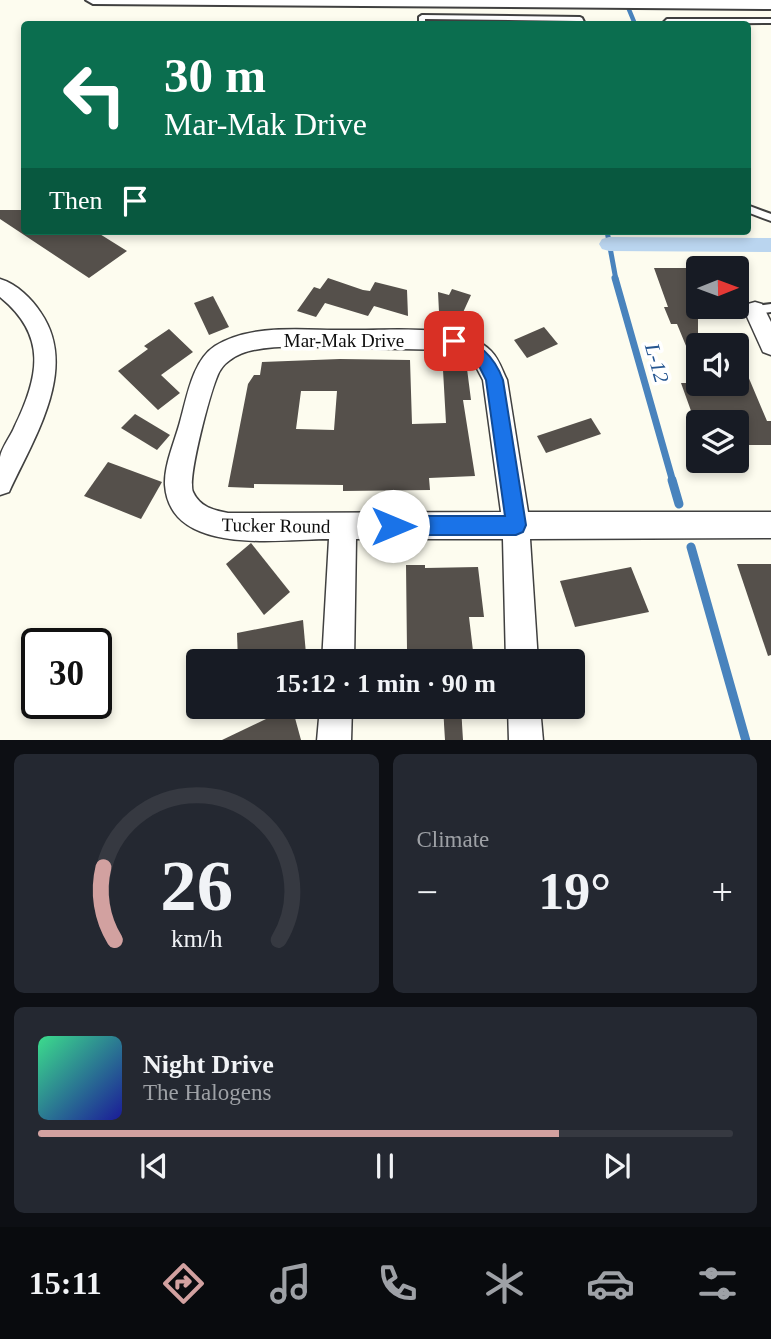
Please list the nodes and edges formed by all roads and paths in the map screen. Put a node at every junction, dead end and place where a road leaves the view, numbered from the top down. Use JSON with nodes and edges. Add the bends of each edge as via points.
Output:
{"nodes":[{"id":1,"x":93,"y":0,"type":"edge"},
{"id":2,"x":332,"y":1,"type":"edge"},
{"id":3,"x":388,"y":1,"type":"edge"},
{"id":4,"x":420,"y":1,"type":"edge"},
{"id":5,"x":537,"y":2,"type":"edge"},
{"id":6,"x":766,"y":3,"type":"edge"},
{"id":7,"x":473,"y":10,"type":"edge"},
{"id":8,"x":422,"y":21,"type":"edge"},
{"id":9,"x":581,"y":21,"type":"edge"},
{"id":10,"x":667,"y":21,"type":"edge"},
{"id":11,"x":751,"y":21,"type":"edge"},
{"id":12,"x":751,"y":21,"type":"edge"},
{"id":13,"x":771,"y":21,"type":"edge"},
{"id":14,"x":751,"y":210,"type":"edge"},
{"id":15,"x":771,"y":218,"type":"edge"},
{"id":16,"x":0,"y":286,"type":"edge"},
{"id":17,"x":763,"y":309,"type":"edge"},
{"id":18,"x":771,"y":346,"type":"edge"},
{"id":19,"x":0,"y":483,"type":"edge"},
{"id":20,"x":208,"y":523,"type":"joint"},
{"id":21,"x":516,"y":525,"type":"junction"},
{"id":22,"x":771,"y":525,"type":"edge"},
{"id":23,"x":343,"y":526,"type":"junction"},
{"id":24,"x":338,"y":649,"type":"edge"},
{"id":25,"x":521,"y":649,"type":"edge"},
{"id":26,"x":335,"y":719,"type":"edge"},
{"id":27,"x":525,"y":719,"type":"edge"},
{"id":28,"x":334,"y":740,"type":"edge"},
{"id":29,"x":526,"y":740,"type":"edge"}],
"edges":[{"from":1,"to":2,"type":"street"},
{"from":2,"to":3,"type":"street"},
{"from":3,"to":4,"type":"street"},
{"from":4,"to":7,"type":"street"},
{"from":5,"to":6,"type":"street"},
{"from":5,"to":7,"type":"street"},
{"from":7,"to":8,"type":"lane"},
{"from":7,"to":9,"type":"lane"},
{"from":10,"to":12,"type":"lane"},
{"from":11,"to":13,"type":"lane"},
{"from":14,"to":15,"type":"lane"},
{"from":16,"to":19,"type":"street","via":[[36,316],[47,345],[44,382]]},
{"from":17,"to":18,"type":"street"},
{"from":20,"to":21,"type":"street","name":"Mar-Mak Drive","via":[[193,514],[178,485],[212,364],[222,353],[251,340],[351,339],[454,341],[481,355],[495,380]]},
{"from":20,"to":23,"type":"street","name":"Tucker Round"},
{"from":21,"to":22,"type":"street"},
{"from":21,"to":23,"type":"street"},
{"from":21,"to":25,"type":"street","name":"Mar-Mak Drive"},
{"from":23,"to":24,"type":"street"},
{"from":26,"to":28,"type":"street"},
{"from":27,"to":29,"type":"street"}]}
